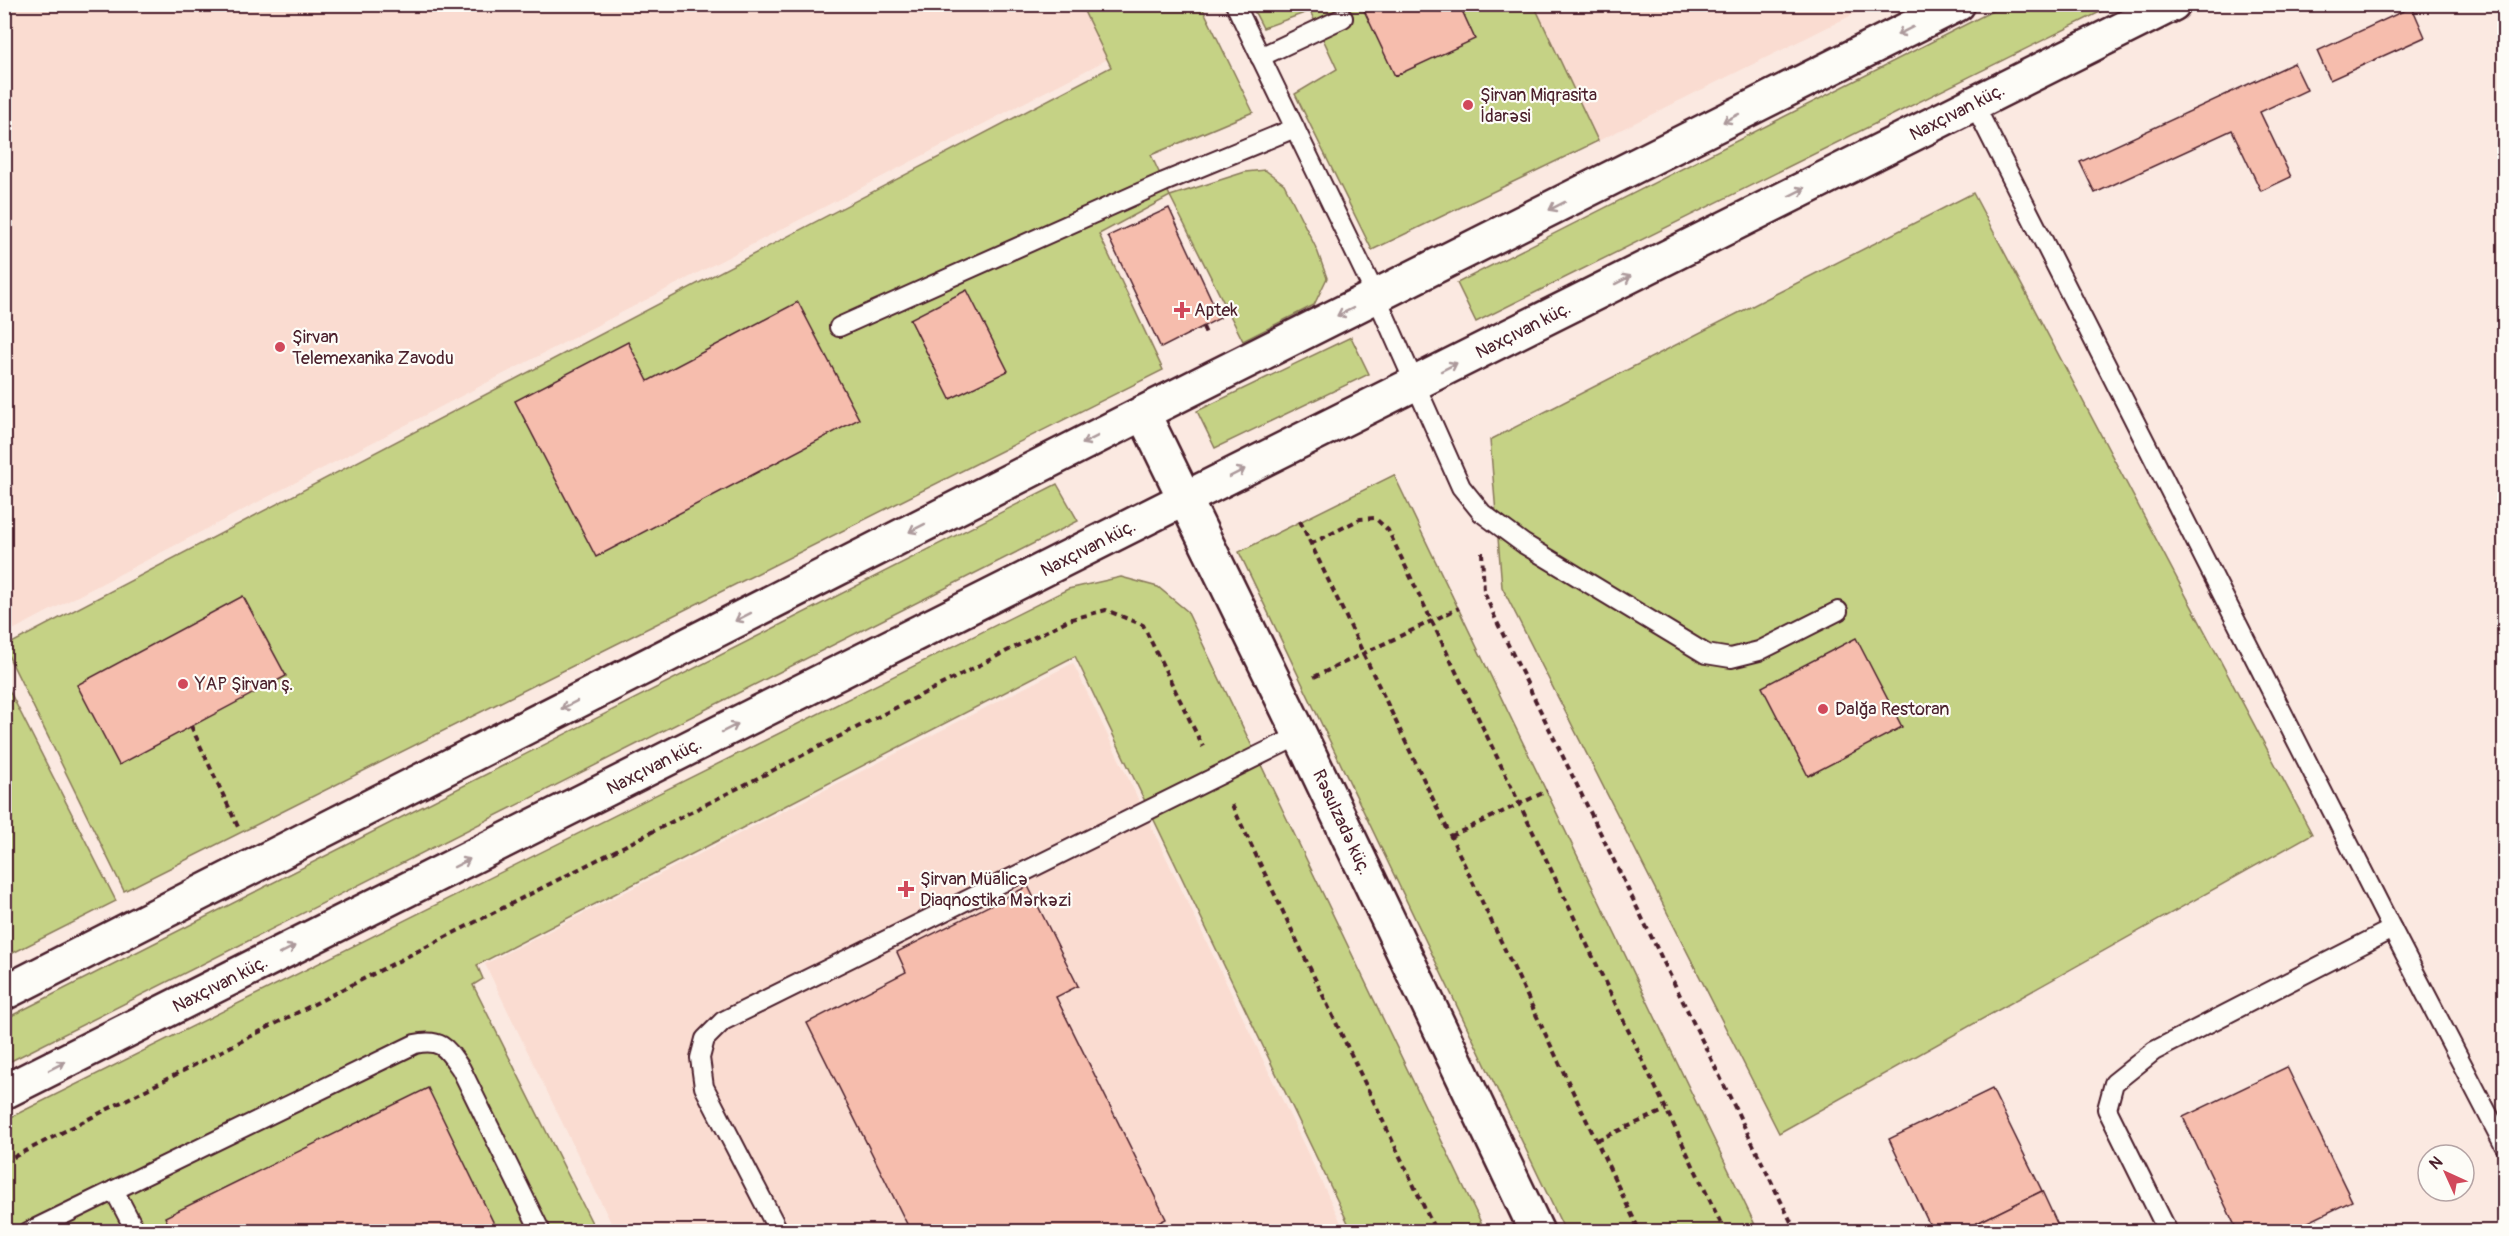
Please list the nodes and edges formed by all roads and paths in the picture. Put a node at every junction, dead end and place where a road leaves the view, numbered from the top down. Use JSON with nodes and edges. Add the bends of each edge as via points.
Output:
{"nodes":[{"id":1,"x":1234,"y":4,"type":"edge"},
{"id":2,"x":1958,"y":4,"type":"edge"},
{"id":3,"x":2173,"y":4,"type":"edge"},
{"id":4,"x":1343,"y":18,"type":"dead end"},
{"id":5,"x":1260,"y":57,"type":"junction"},
{"id":6,"x":1974,"y":104,"type":"junction"},
{"id":7,"x":1295,"y":128,"type":"junction"},
{"id":8,"x":1377,"y":296,"type":"junction"},
{"id":9,"x":839,"y":327,"type":"dead end"},
{"id":10,"x":1416,"y":383,"type":"junction"},
{"id":11,"x":1143,"y":413,"type":"junction"},
{"id":12,"x":1184,"y":499,"type":"junction"},
{"id":13,"x":1482,"y":513,"type":"junction"},
{"id":14,"x":1300,"y":521,"type":"dead end"},
{"id":15,"x":1311,"y":544,"type":"junction"},
{"id":16,"x":1459,"y":608,"type":"dead end"},
{"id":17,"x":1838,"y":611,"type":"dead end"},
{"id":18,"x":1432,"y":621,"type":"junction"},
{"id":19,"x":1364,"y":653,"type":"junction"},
{"id":20,"x":1312,"y":677,"type":"dead end"},
{"id":21,"x":191,"y":726,"type":"dead end"},
{"id":22,"x":1300,"y":735,"type":"junction"},
{"id":23,"x":1218,"y":777,"type":"junction"},
{"id":24,"x":1547,"y":791,"type":"dead end"},
{"id":25,"x":1520,"y":804,"type":"junction"},
{"id":26,"x":1451,"y":836,"type":"junction"},
{"id":27,"x":256,"y":865,"type":"junction"},
{"id":28,"x":2392,"y":929,"type":"junction"},
{"id":29,"x":4,"y":993,"type":"edge"},
{"id":30,"x":4,"y":1092,"type":"edge"},
{"id":31,"x":1666,"y":1110,"type":"junction"},
{"id":32,"x":1597,"y":1140,"type":"junction"},
{"id":33,"x":2505,"y":1145,"type":"edge"},
{"id":34,"x":4,"y":1162,"type":"edge"},
{"id":35,"x":114,"y":1190,"type":"junction"},
{"id":36,"x":28,"y":1232,"type":"edge"},
{"id":37,"x":136,"y":1232,"type":"edge"},
{"id":38,"x":542,"y":1232,"type":"edge"},
{"id":39,"x":779,"y":1232,"type":"edge"},
{"id":40,"x":1436,"y":1232,"type":"edge"},
{"id":41,"x":1537,"y":1232,"type":"edge"},
{"id":42,"x":1640,"y":1232,"type":"edge"},
{"id":43,"x":1725,"y":1232,"type":"edge"},
{"id":44,"x":1796,"y":1232,"type":"edge"},
{"id":45,"x":2168,"y":1232,"type":"edge"}],
"edges":[{"from":1,"to":5,"type":"lane"},
{"from":2,"to":8,"type":"main road","one_way":true},
{"from":3,"to":6,"type":"main road","name":"Naxçıvan küç."},
{"from":4,"to":5,"type":"lane"},
{"from":5,"to":7,"type":"lane"},
{"from":10,"to":6,"type":"main road","name":"Naxçıvan küç.","one_way":true},
{"from":6,"to":28,"type":"lane"},
{"from":7,"to":8,"type":"lane"},
{"from":7,"to":9,"type":"lane"},
{"from":8,"to":10,"type":"lane"},
{"from":8,"to":11,"type":"main road","one_way":true},
{"from":12,"to":10,"type":"main road","name":"Naxçıvan küç.","one_way":true},
{"from":10,"to":13,"type":"lane","via":[[1461,487]]},
{"from":11,"to":12,"type":"main road","name":"Rəsulzadə küç."},
{"from":11,"to":27,"type":"main road","one_way":true},
{"from":12,"to":22,"type":"main road","name":"Rəsulzadə küç."},
{"from":30,"to":12,"type":"main road","name":"Naxçıvan küç.","one_way":true},
{"from":13,"to":17,"type":"lane","via":[[1524,544],[1706,654],[1731,658],[1760,651]]},
{"from":13,"to":44,"type":"path","via":[[1484,592],[1496,620]]},
{"from":14,"to":15,"type":"path"},
{"from":15,"to":18,"type":"path","via":[[1360,519],[1375,518],[1388,530]]},
{"from":15,"to":19,"type":"path"},
{"from":16,"to":18,"type":"path"},
{"from":18,"to":19,"type":"path"},
{"from":18,"to":25,"type":"path"},
{"from":19,"to":20,"type":"path"},
{"from":19,"to":26,"type":"path"},
{"from":21,"to":27,"type":"path"},
{"from":22,"to":23,"type":"lane"},
{"from":22,"to":41,"type":"main road","name":"Rəsulzadə küç."},
{"from":23,"to":34,"type":"path","via":[[1143,625],[1106,610],[1068,620]]},
{"from":23,"to":39,"type":"lane","via":[[723,1021],[705,1039],[700,1058],[704,1087]]},
{"from":23,"to":40,"type":"path"},
{"from":24,"to":25,"type":"path"},
{"from":25,"to":26,"type":"path"},
{"from":25,"to":31,"type":"path"},
{"from":26,"to":32,"type":"path"},
{"from":27,"to":29,"type":"main road"},
{"from":28,"to":33,"type":"lane"},
{"from":28,"to":45,"type":"lane","via":[[2154,1051],[2114,1083],[2107,1109]]},
{"from":31,"to":32,"type":"path"},
{"from":31,"to":43,"type":"path"},
{"from":32,"to":42,"type":"path"},
{"from":35,"to":36,"type":"lane"},
{"from":35,"to":37,"type":"lane"},
{"from":35,"to":38,"type":"lane","via":[[415,1044],[431,1041],[447,1049],[461,1069]]}]}
